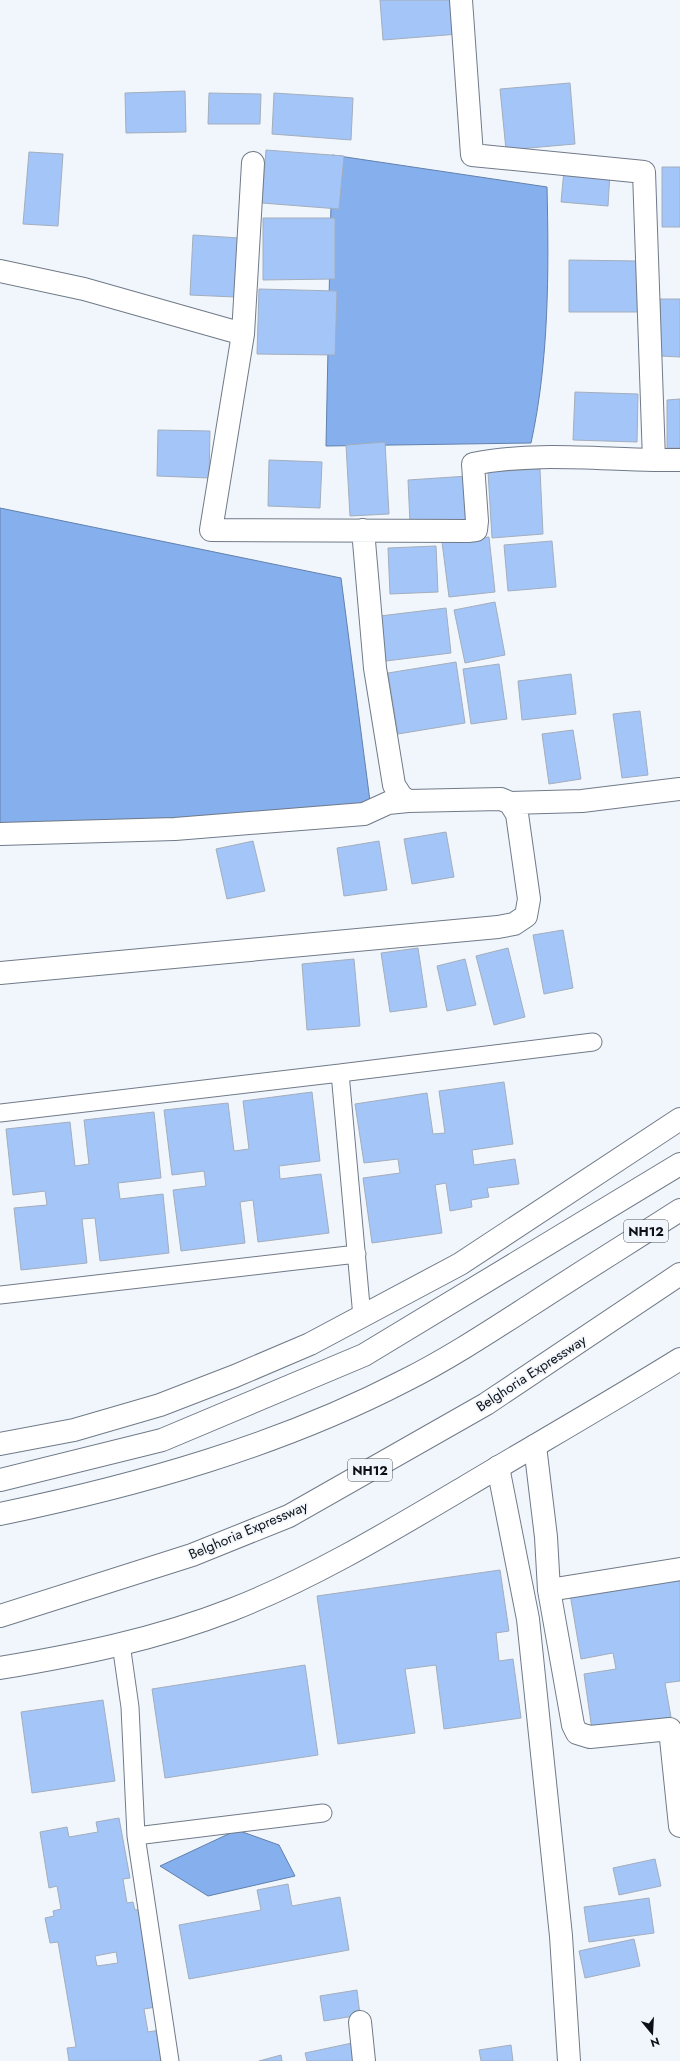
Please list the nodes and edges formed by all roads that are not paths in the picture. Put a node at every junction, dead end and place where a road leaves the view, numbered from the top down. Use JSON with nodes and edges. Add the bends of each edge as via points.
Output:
{"nodes":[{"id":1,"x":461,"y":0,"type":"edge"},
{"id":2,"x":253,"y":163,"type":"dead end"},
{"id":3,"x":0,"y":271,"type":"edge"},
{"id":4,"x":243,"y":334,"type":"junction"},
{"id":5,"x":654,"y":460,"type":"junction"},
{"id":6,"x":680,"y":460,"type":"edge"},
{"id":7,"x":363,"y":530,"type":"junction"},
{"id":8,"x":680,"y":789,"type":"edge"},
{"id":9,"x":408,"y":801,"type":"junction"},
{"id":10,"x":510,"y":803,"type":"junction"},
{"id":11,"x":0,"y":834,"type":"edge"},
{"id":12,"x":0,"y":973,"type":"edge"},
{"id":13,"x":592,"y":1042,"type":"dead end"},
{"id":14,"x":340,"y":1073,"type":"junction"},
{"id":15,"x":0,"y":1114,"type":"edge"},
{"id":16,"x":680,"y":1119,"type":"edge"},
{"id":17,"x":680,"y":1164,"type":"edge"},
{"id":18,"x":680,"y":1210,"type":"edge"},
{"id":19,"x":357,"y":1254,"type":"junction"},
{"id":20,"x":680,"y":1274,"type":"edge"},
{"id":21,"x":0,"y":1295,"type":"edge"},
{"id":22,"x":362,"y":1317,"type":"junction"},
{"id":23,"x":680,"y":1359,"type":"edge"},
{"id":24,"x":0,"y":1444,"type":"edge"},
{"id":25,"x":535,"y":1446,"type":"junction"},
{"id":26,"x":498,"y":1467,"type":"junction"},
{"id":27,"x":0,"y":1480,"type":"edge"},
{"id":28,"x":0,"y":1514,"type":"edge"},
{"id":29,"x":680,"y":1569,"type":"edge"},
{"id":30,"x":549,"y":1590,"type":"junction"},
{"id":31,"x":0,"y":1608,"type":"edge"},
{"id":32,"x":31,"y":1608,"type":"junction"},
{"id":33,"x":0,"y":1616,"type":"edge"},
{"id":34,"x":121,"y":1644,"type":"junction"},
{"id":35,"x":0,"y":1668,"type":"edge"},
{"id":36,"x":675,"y":1729,"type":"edge"},
{"id":37,"x":323,"y":1813,"type":"dead end"},
{"id":38,"x":680,"y":1826,"type":"edge"},
{"id":39,"x":136,"y":1836,"type":"junction"},
{"id":40,"x":360,"y":2022,"type":"dead end"},
{"id":41,"x":170,"y":2061,"type":"edge"},
{"id":42,"x":364,"y":2061,"type":"edge"},
{"id":43,"x":569,"y":2061,"type":"edge"}],
"edges":[{"from":1,"to":5,"type":"main road","via":[[472,156],[644,172]]},
{"from":2,"to":4,"type":"main road"},
{"from":3,"to":4,"type":"main road","via":[[84,289]]},
{"from":4,"to":7,"type":"main road","via":[[211,530]]},
{"from":5,"to":6,"type":"main road"},
{"from":5,"to":7,"type":"main road","via":[[521,458],[473,464],[476,530]]},
{"from":7,"to":9,"type":"main road","via":[[375,668],[394,785],[400,796]]},
{"from":8,"to":10,"type":"main road","via":[[582,801]]},
{"from":9,"to":10,"type":"main road","via":[[501,799]]},
{"from":9,"to":11,"type":"main road","via":[[388,803],[364,814],[175,829]]},
{"from":10,"to":12,"type":"main road","via":[[517,814],[529,899],[526,916],[514,924]]},
{"from":13,"to":14,"type":"lane"},
{"from":14,"to":15,"type":"lane"},
{"from":14,"to":19,"type":"lane"},
{"from":16,"to":22,"type":"main road","via":[[460,1264]]},
{"from":17,"to":27,"type":"main road","via":[[364,1355],[162,1440]]},
{"from":18,"to":28,"type":"main road","number":"NH12","via":[[467,1346],[404,1382],[327,1417],[159,1476]]},
{"from":19,"to":21,"type":"lane"},
{"from":19,"to":22,"type":"lane"},
{"from":20,"to":32,"type":"main road","name":"Belghoria Expressway","number":"NH12","via":[[486,1404],[289,1516],[192,1555]]},
{"from":22,"to":24,"type":"main road","via":[[310,1344],[160,1405],[74,1430]]},
{"from":23,"to":25,"type":"main road"},
{"from":25,"to":26,"type":"main road"},
{"from":25,"to":30,"type":"main road","via":[[546,1537]]},
{"from":26,"to":34,"type":"main road","via":[[377,1539],[295,1583],[230,1610]]},
{"from":26,"to":43,"type":"main road","via":[[528,1619],[561,1936]]},
{"from":29,"to":30,"type":"main road"},
{"from":30,"to":36,"type":"main road","via":[[573,1725],[577,1732],[590,1737]]},
{"from":31,"to":32,"type":"main road"},
{"from":32,"to":33,"type":"main road","name":"Belghoria Expressway","number":"NH12"},
{"from":34,"to":35,"type":"main road"},
{"from":34,"to":39,"type":"lane","via":[[130,1707]]},
{"from":36,"to":38,"type":"main road"},
{"from":37,"to":39,"type":"lane"},
{"from":39,"to":41,"type":"lane"},
{"from":40,"to":42,"type":"main road"}]}
